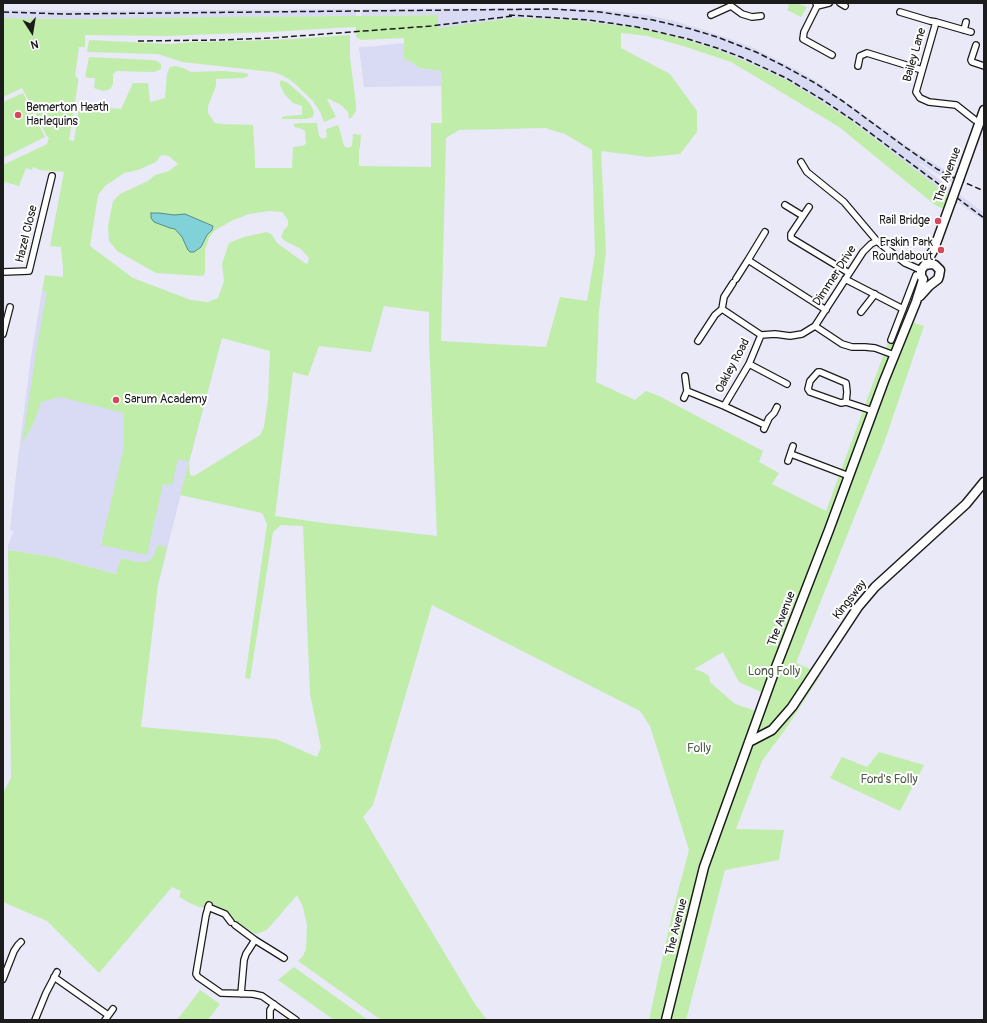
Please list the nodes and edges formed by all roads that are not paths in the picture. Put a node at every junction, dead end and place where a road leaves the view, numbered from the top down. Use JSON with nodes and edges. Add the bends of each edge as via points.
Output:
{"nodes":[{"id":1,"x":829,"y":3,"type":"edge"},
{"id":2,"x":730,"y":4,"type":"edge"},
{"id":3,"x":817,"y":4,"type":"edge"},
{"id":4,"x":900,"y":12,"type":"dead end"},
{"id":5,"x":711,"y":15,"type":"dead end"},
{"id":6,"x":760,"y":16,"type":"dead end"},
{"id":7,"x":936,"y":22,"type":"junction"},
{"id":8,"x":966,"y":22,"type":"dead end"},
{"id":9,"x":964,"y":30,"type":"junction"},
{"id":10,"x":971,"y":32,"type":"dead end"},
{"id":11,"x":976,"y":45,"type":"dead end"},
{"id":12,"x":832,"y":55,"type":"dead end"},
{"id":13,"x":858,"y":66,"type":"dead end"},
{"id":14,"x":984,"y":66,"type":"edge"},
{"id":15,"x":922,"y":70,"type":"junction"},
{"id":16,"x":984,"y":110,"type":"edge"},
{"id":17,"x":980,"y":127,"type":"edge"},
{"id":18,"x":801,"y":162,"type":"dead end"},
{"id":19,"x":52,"y":176,"type":"dead end"},
{"id":20,"x":785,"y":205,"type":"dead end"},
{"id":21,"x":809,"y":207,"type":"dead end"},
{"id":22,"x":803,"y":216,"type":"junction"},
{"id":23,"x":765,"y":232,"type":"dead end"},
{"id":24,"x":877,"y":241,"type":"junction"},
{"id":25,"x":934,"y":249,"type":"junction"},
{"id":26,"x":748,"y":260,"type":"junction"},
{"id":27,"x":935,"y":265,"type":"junction"},
{"id":28,"x":3,"y":272,"type":"edge"},
{"id":29,"x":921,"y":272,"type":"junction"},
{"id":30,"x":847,"y":276,"type":"junction"},
{"id":31,"x":935,"y":282,"type":"junction"},
{"id":32,"x":875,"y":294,"type":"junction"},
{"id":33,"x":916,"y":302,"type":"junction"},
{"id":34,"x":10,"y":307,"type":"dead end"},
{"id":35,"x":722,"y":309,"type":"junction"},
{"id":36,"x":903,"y":309,"type":"junction"},
{"id":37,"x":826,"y":310,"type":"junction"},
{"id":38,"x":861,"y":312,"type":"dead end"},
{"id":39,"x":815,"y":326,"type":"junction"},
{"id":40,"x":3,"y":334,"type":"edge"},
{"id":41,"x":761,"y":336,"type":"junction"},
{"id":42,"x":890,"y":340,"type":"dead end"},
{"id":43,"x":698,"y":341,"type":"dead end"},
{"id":44,"x":894,"y":355,"type":"junction"},
{"id":45,"x":749,"y":364,"type":"junction"},
{"id":46,"x":685,"y":376,"type":"dead end"},
{"id":47,"x":787,"y":384,"type":"dead end"},
{"id":48,"x":687,"y":391,"type":"junction"},
{"id":49,"x":684,"y":398,"type":"dead end"},
{"id":50,"x":846,"y":402,"type":"junction"},
{"id":51,"x":724,"y":406,"type":"junction"},
{"id":52,"x":777,"y":407,"type":"dead end"},
{"id":53,"x":873,"y":411,"type":"junction"},
{"id":54,"x":793,"y":446,"type":"dead end"},
{"id":55,"x":791,"y":454,"type":"junction"},
{"id":56,"x":788,"y":461,"type":"dead end"},
{"id":57,"x":849,"y":476,"type":"junction"},
{"id":58,"x":984,"y":482,"type":"edge"},
{"id":59,"x":749,"y":742,"type":"junction"},
{"id":60,"x":255,"y":940,"type":"junction"},
{"id":61,"x":21,"y":942,"type":"dead end"},
{"id":62,"x":284,"y":958,"type":"dead end"},
{"id":63,"x":6,"y":964,"type":"edge"},
{"id":64,"x":3,"y":979,"type":"edge"},
{"id":65,"x":242,"y":994,"type":"junction"},
{"id":66,"x":274,"y":1004,"type":"junction"},
{"id":67,"x":113,"y":1009,"type":"dead end"},
{"id":68,"x":108,"y":1015,"type":"junction"},
{"id":69,"x":35,"y":1020,"type":"edge"},
{"id":70,"x":105,"y":1020,"type":"edge"},
{"id":71,"x":270,"y":1020,"type":"edge"},
{"id":72,"x":296,"y":1020,"type":"edge"},
{"id":73,"x":666,"y":1020,"type":"edge"}],
"edges":[{"from":1,"to":3,"type":"street"},
{"from":2,"to":5,"type":"street"},
{"from":2,"to":6,"type":"street","via":[[742,14]]},
{"from":3,"to":12,"type":"street","via":[[803,39]]},
{"from":4,"to":7,"type":"street","name":"Bailey Lane"},
{"from":7,"to":9,"type":"street","name":"Bailey Lane"},
{"from":7,"to":15,"type":"street","name":"Bailey Lane"},
{"from":8,"to":9,"type":"street"},
{"from":9,"to":10,"type":"street","name":"Bailey Lane"},
{"from":11,"to":14,"type":"street","via":[[971,60]]},
{"from":13,"to":15,"type":"street","via":[[860,56],[867,53]]},
{"from":15,"to":17,"type":"street","name":"Bailey Lane","via":[[916,92],[920,98],[929,102],[956,105]]},
{"from":16,"to":17,"type":"street","name":"The Avenue"},
{"from":17,"to":25,"type":"street","name":"The Avenue","bridge":true},
{"from":18,"to":24,"type":"street","via":[[807,172],[844,202]]},
{"from":19,"to":28,"type":"street","name":"Hazel Close","via":[[30,271]]},
{"from":20,"to":22,"type":"street"},
{"from":21,"to":22,"type":"street"},
{"from":22,"to":30,"type":"street","via":[[791,238]]},
{"from":23,"to":26,"type":"street"},
{"from":24,"to":29,"type":"street"},
{"from":24,"to":30,"type":"street","name":"Dimmer Drive","via":[[863,252]]},
{"from":25,"to":27,"type":"street","name":"The Avenue"},
{"from":25,"to":29,"type":"street","name":"The Avenue"},
{"from":26,"to":35,"type":"street","via":[[724,297]]},
{"from":26,"to":37,"type":"street"},
{"from":27,"to":29,"type":"street","via":[[932,264]]},
{"from":27,"to":31,"type":"street","name":"The Avenue","via":[[940,273]]},
{"from":29,"to":31,"type":"street","via":[[928,283]]},
{"from":29,"to":33,"type":"street","name":"The Avenue"},
{"from":29,"to":36,"type":"street"},
{"from":30,"to":32,"type":"street"},
{"from":30,"to":37,"type":"street","name":"Dimmer Drive"},
{"from":31,"to":33,"type":"street","name":"The Avenue"},
{"from":32,"to":36,"type":"street"},
{"from":32,"to":38,"type":"street"},
{"from":33,"to":44,"type":"street","name":"The Avenue"},
{"from":34,"to":40,"type":"street"},
{"from":35,"to":41,"type":"street","name":"Oakley Road"},
{"from":35,"to":43,"type":"street"},
{"from":36,"to":42,"type":"street"},
{"from":37,"to":39,"type":"street","name":"Dimmer Drive"},
{"from":39,"to":41,"type":"street","name":"Oakley Road","via":[[796,336]]},
{"from":39,"to":44,"type":"street","via":[[842,344],[875,348]]},
{"from":41,"to":45,"type":"street","name":"Oakley Road"},
{"from":44,"to":53,"type":"street","name":"The Avenue"},
{"from":45,"to":47,"type":"street"},
{"from":45,"to":51,"type":"street","name":"Oakley Road"},
{"from":46,"to":48,"type":"street"},
{"from":48,"to":49,"type":"street"},
{"from":48,"to":51,"type":"street","name":"Oakley Road"},
{"from":50,"to":50,"type":"street","via":[[846,382],[820,372],[810,381],[810,392],[841,403]]},
{"from":50,"to":53,"type":"street"},
{"from":51,"to":52,"type":"street","name":"Oakley Road","via":[[765,427]]},
{"from":53,"to":57,"type":"street","name":"The Avenue"},
{"from":54,"to":55,"type":"street"},
{"from":55,"to":56,"type":"street"},
{"from":55,"to":57,"type":"street"},
{"from":57,"to":59,"type":"street","name":"The Avenue"},
{"from":58,"to":59,"type":"street","name":"Kingsway","via":[[966,504],[875,587],[858,606],[792,707],[772,730]]},
{"from":59,"to":73,"type":"street","name":"The Avenue","via":[[704,867]]},
{"from":60,"to":62,"type":"street"},
{"from":60,"to":65,"type":"street","via":[[244,960]]},
{"from":60,"to":65,"type":"street","via":[[233,924],[225,914],[208,906],[196,974],[221,992]]},
{"from":61,"to":63,"type":"street"},
{"from":63,"to":64,"type":"street"},
{"from":65,"to":66,"type":"street","via":[[262,996]]},
{"from":66,"to":71,"type":"street","via":[[270,1010]]},
{"from":66,"to":72,"type":"street"},
{"from":67,"to":68,"type":"street"},
{"from":68,"to":69,"type":"street","via":[[56,975]]},
{"from":68,"to":70,"type":"street"}]}
